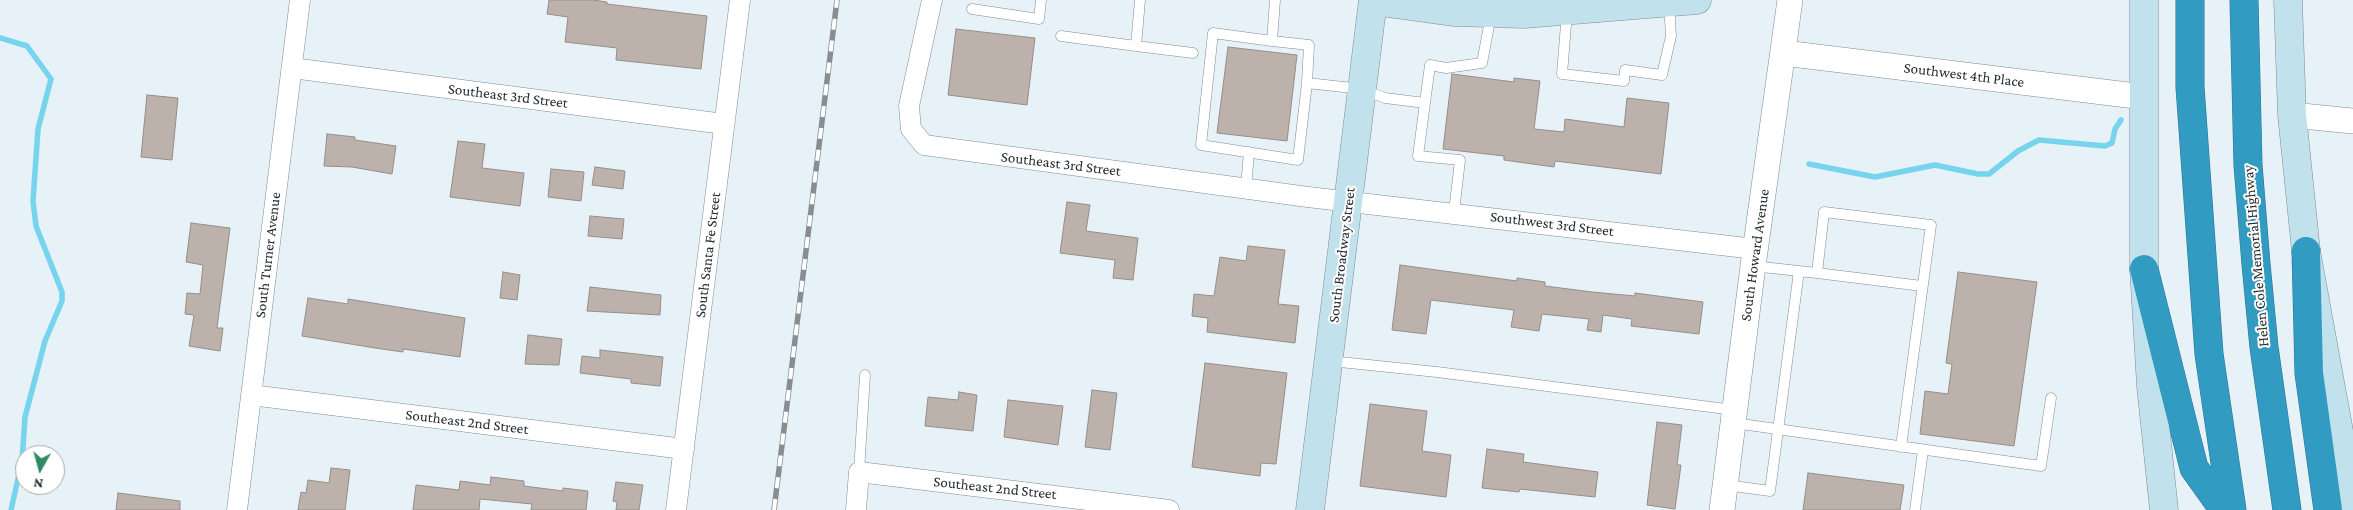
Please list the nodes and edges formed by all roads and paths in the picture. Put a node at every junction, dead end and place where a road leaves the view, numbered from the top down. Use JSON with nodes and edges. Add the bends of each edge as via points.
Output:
{"nodes":[{"id":1,"x":300,"y":0,"type":"edge"},
{"id":2,"x":740,"y":0,"type":"edge"},
{"id":3,"x":932,"y":0,"type":"edge"},
{"id":4,"x":1041,"y":0,"type":"edge"},
{"id":5,"x":1140,"y":0,"type":"edge"},
{"id":6,"x":1275,"y":0,"type":"edge"},
{"id":7,"x":1373,"y":0,"type":"edge"},
{"id":8,"x":1790,"y":0,"type":"edge"},
{"id":9,"x":2144,"y":0,"type":"edge"},
{"id":10,"x":2190,"y":0,"type":"edge"},
{"id":11,"x":2244,"y":0,"type":"edge"},
{"id":12,"x":2288,"y":0,"type":"edge"},
{"id":13,"x":1679,"y":1,"type":"edge"},
{"id":14,"x":1566,"y":6,"type":"edge"},
{"id":15,"x":972,"y":9,"type":"dead end"},
{"id":16,"x":1491,"y":14,"type":"junction"},
{"id":17,"x":1061,"y":36,"type":"dead end"},
{"id":18,"x":1272,"y":41,"type":"junction"},
{"id":19,"x":1136,"y":46,"type":"junction"},
{"id":20,"x":1193,"y":53,"type":"dead end"},
{"id":21,"x":1784,"y":53,"type":"junction"},
{"id":22,"x":292,"y":68,"type":"junction"},
{"id":23,"x":1307,"y":82,"type":"junction"},
{"id":24,"x":1362,"y":89,"type":"junction"},
{"id":25,"x":2144,"y":97,"type":"junction"},
{"id":26,"x":1425,"y":103,"type":"junction"},
{"id":27,"x":2292,"y":115,"type":"junction"},
{"id":28,"x":2353,"y":121,"type":"edge"},
{"id":29,"x":724,"y":124,"type":"junction"},
{"id":30,"x":1249,"y":152,"type":"junction"},
{"id":31,"x":1246,"y":188,"type":"junction"},
{"id":32,"x":1349,"y":200,"type":"junction"},
{"id":33,"x":1454,"y":212,"type":"junction"},
{"id":34,"x":2306,"y":251,"type":"junction"},
{"id":35,"x":1754,"y":257,"type":"junction"},
{"id":36,"x":2144,"y":269,"type":"junction"},
{"id":37,"x":1799,"y":271,"type":"junction"},
{"id":38,"x":1817,"y":273,"type":"junction"},
{"id":39,"x":1922,"y":286,"type":"junction"},
{"id":40,"x":1329,"y":361,"type":"junction"},
{"id":41,"x":865,"y":375,"type":"dead end"},
{"id":42,"x":251,"y":395,"type":"junction"},
{"id":43,"x":2051,"y":398,"type":"dead end"},
{"id":44,"x":1733,"y":417,"type":"junction"},
{"id":45,"x":1777,"y":429,"type":"junction"},
{"id":46,"x":1901,"y":447,"type":"junction"},
{"id":47,"x":684,"y":449,"type":"junction"},
{"id":48,"x":1922,"y":450,"type":"junction"},
{"id":49,"x":859,"y":472,"type":"junction"},
{"id":50,"x":1725,"y":485,"type":"junction"},
{"id":51,"x":1089,"y":505,"type":"edge"},
{"id":52,"x":2353,"y":508,"type":"edge"},
{"id":53,"x":237,"y":510,"type":"edge"},
{"id":54,"x":676,"y":510,"type":"edge"},
{"id":55,"x":856,"y":510,"type":"edge"},
{"id":56,"x":1169,"y":510,"type":"edge"},
{"id":57,"x":1310,"y":510,"type":"edge"},
{"id":58,"x":1722,"y":510,"type":"edge"},
{"id":59,"x":1915,"y":510,"type":"edge"},
{"id":60,"x":2164,"y":510,"type":"edge"},
{"id":61,"x":2224,"y":510,"type":"edge"},
{"id":62,"x":2232,"y":510,"type":"edge"},
{"id":63,"x":2287,"y":510,"type":"edge"},
{"id":64,"x":2328,"y":510,"type":"edge"}],
"edges":[{"from":1,"to":22,"type":"street","name":"South Turner Avenue"},
{"from":2,"to":29,"type":"street","name":"South Santa Fe Street"},
{"from":3,"to":31,"type":"street","name":"Southeast 3rd Street","via":[[909,106],[911,129],[924,145]]},
{"from":4,"to":15,"type":"lane","via":[[1039,19]]},
{"from":5,"to":19,"type":"lane"},
{"from":6,"to":18,"type":"lane"},
{"from":7,"to":16,"type":"main road"},
{"from":7,"to":24,"type":"main road","name":"South Broadway Street"},
{"from":8,"to":21,"type":"street","name":"South Howard Avenue"},
{"from":9,"to":25,"type":"main road"},
{"from":10,"to":62,"type":"highway","via":[[2190,87],[2209,354]]},
{"from":11,"to":63,"type":"highway","name":"Helen Cole Memorial Highway","via":[[2248,165],[2256,264]]},
{"from":12,"to":27,"type":"main road"},
{"from":13,"to":14,"type":"main road"},
{"from":13,"to":14,"type":"lane","via":[[1662,75],[1625,70],[1624,81],[1562,74]]},
{"from":14,"to":16,"type":"main road"},
{"from":16,"to":26,"type":"lane","via":[[1482,62],[1446,68],[1430,65]]},
{"from":17,"to":19,"type":"lane"},
{"from":18,"to":23,"type":"lane","via":[[1309,46]]},
{"from":18,"to":30,"type":"lane","via":[[1213,33],[1201,145]]},
{"from":19,"to":20,"type":"lane"},
{"from":21,"to":25,"type":"street","name":"Southwest 4th Place"},
{"from":21,"to":35,"type":"street","name":"South Howard Avenue"},
{"from":22,"to":29,"type":"street","name":"Southeast 3rd Street"},
{"from":22,"to":42,"type":"street","name":"South Turner Avenue"},
{"from":23,"to":24,"type":"lane"},
{"from":23,"to":30,"type":"lane","via":[[1298,160]]},
{"from":24,"to":26,"type":"lane","via":[[1386,98]]},
{"from":24,"to":32,"type":"main road","name":"South Broadway Street"},
{"from":25,"to":36,"type":"main road"},
{"from":26,"to":33,"type":"lane","via":[[1418,156],[1460,160]]},
{"from":27,"to":28,"type":"street"},
{"from":27,"to":34,"type":"main road"},
{"from":29,"to":47,"type":"street","name":"South Santa Fe Street"},
{"from":30,"to":31,"type":"lane"},
{"from":31,"to":32,"type":"street","name":"Southeast 3rd Street"},
{"from":32,"to":33,"type":"street","name":"Southwest 3rd Street"},
{"from":32,"to":40,"type":"main road","name":"South Broadway Street"},
{"from":33,"to":35,"type":"street","name":"Southwest 3rd Street"},
{"from":34,"to":52,"type":"main road"},
{"from":34,"to":64,"type":"highway","via":[[2309,373]]},
{"from":35,"to":37,"type":"lane"},
{"from":35,"to":44,"type":"street","name":"South Howard Avenue"},
{"from":36,"to":60,"type":"main road","via":[[2152,405]]},
{"from":36,"to":61,"type":"highway","via":[[2194,468]]},
{"from":37,"to":38,"type":"lane"},
{"from":37,"to":45,"type":"lane"},
{"from":38,"to":39,"type":"lane"},
{"from":38,"to":39,"type":"lane","via":[[1824,212],[1931,226]]},
{"from":39,"to":46,"type":"lane"},
{"from":40,"to":44,"type":"lane","via":[[1437,372]]},
{"from":40,"to":57,"type":"main road","name":"South Broadway Street"},
{"from":41,"to":49,"type":"lane"},
{"from":42,"to":47,"type":"street","name":"Southeast 2nd Street"},
{"from":42,"to":53,"type":"street","name":"South Turner Avenue"},
{"from":43,"to":48,"type":"lane","via":[[2041,466]]},
{"from":44,"to":45,"type":"lane"},
{"from":44,"to":50,"type":"street","name":"South Howard Avenue"},
{"from":45,"to":46,"type":"lane"},
{"from":45,"to":50,"type":"lane","via":[[1770,491]]},
{"from":46,"to":48,"type":"lane"},
{"from":47,"to":54,"type":"street","name":"South Santa Fe Street"},
{"from":48,"to":59,"type":"lane"},
{"from":49,"to":51,"type":"street","name":"Southeast 2nd Street"},
{"from":49,"to":55,"type":"street"},
{"from":50,"to":58,"type":"street","name":"South Howard Avenue"},
{"from":51,"to":56,"type":"street","name":"Southeast 2nd Street"}]}
